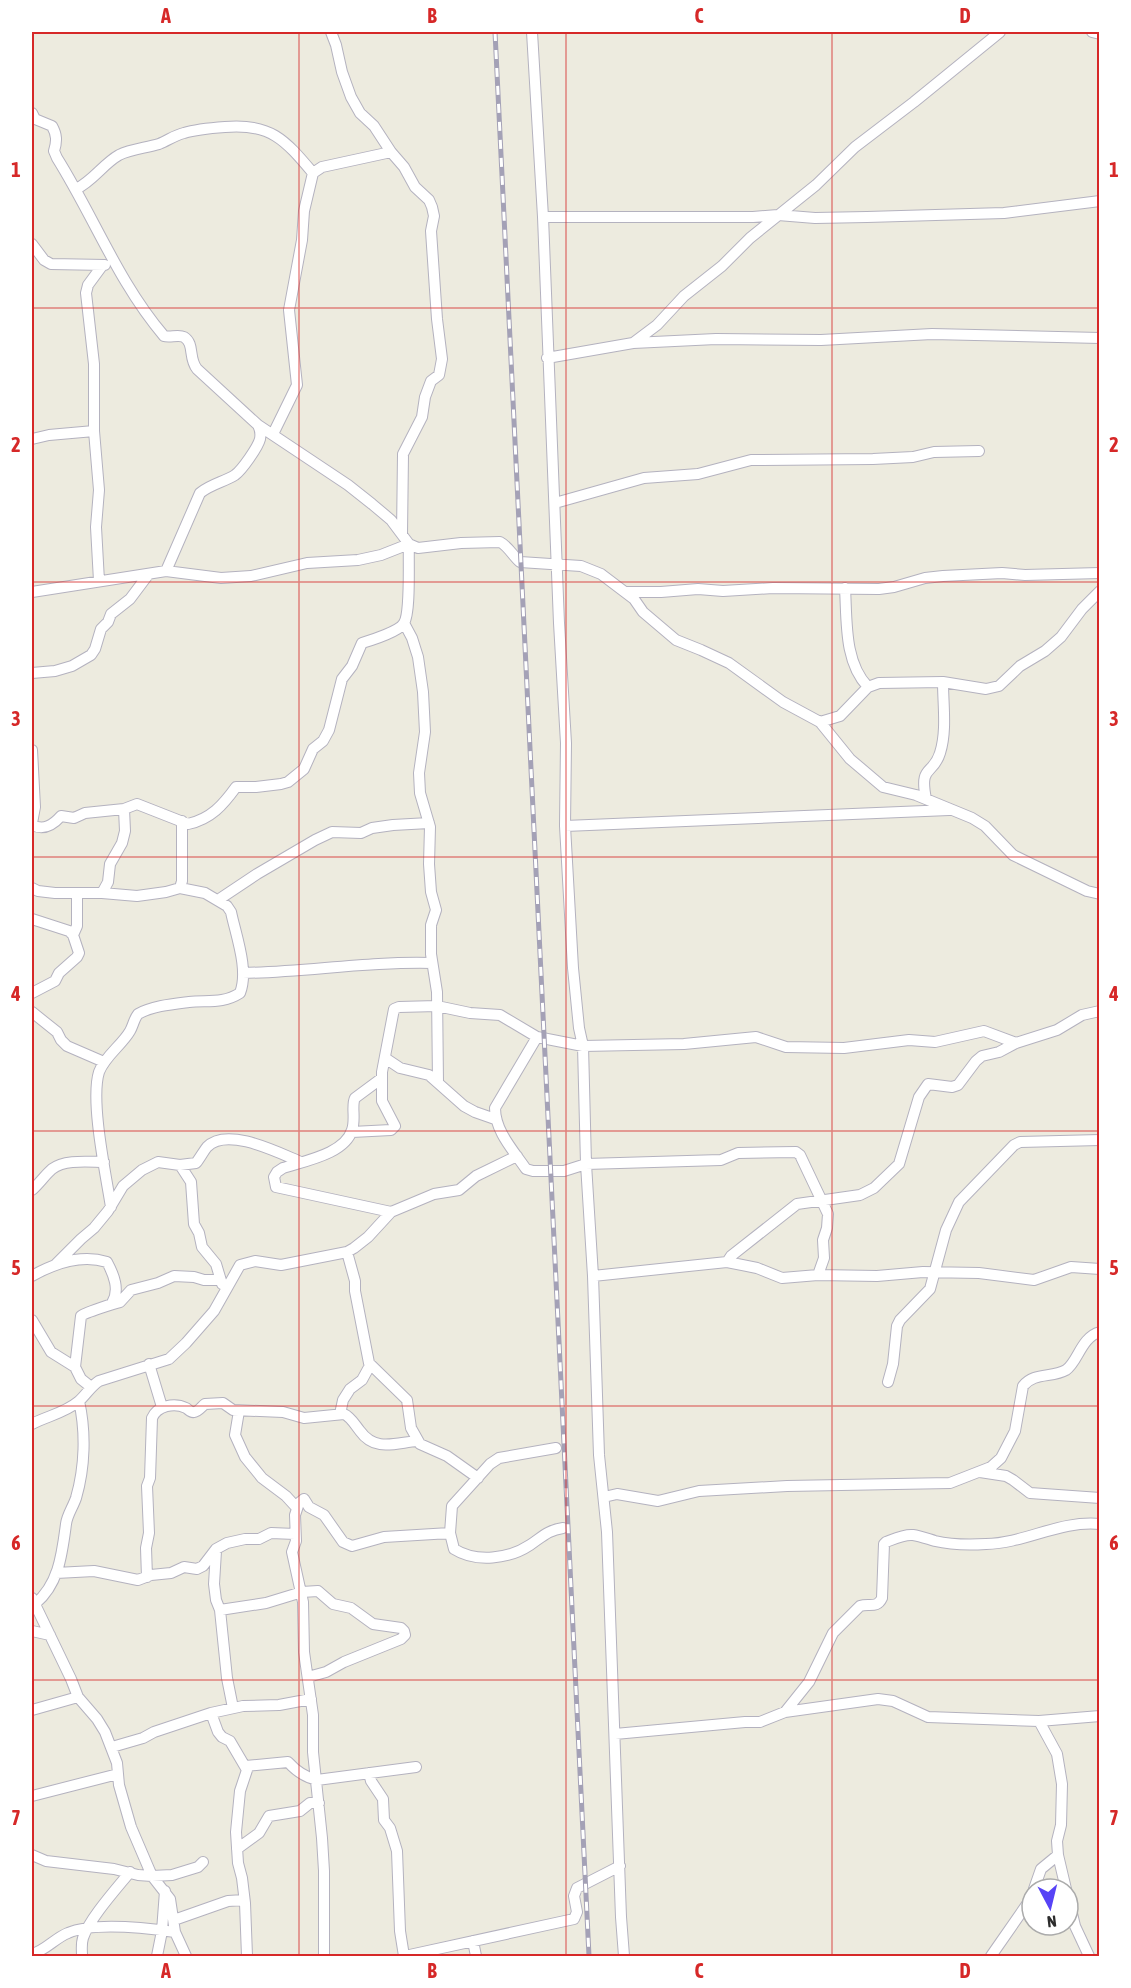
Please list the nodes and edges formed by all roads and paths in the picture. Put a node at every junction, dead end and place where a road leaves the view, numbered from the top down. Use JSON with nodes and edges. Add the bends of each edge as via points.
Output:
{"nodes":[{"id":1,"x":331,"y":32,"type":"edge"},
{"id":2,"x":532,"y":32,"type":"edge"},
{"id":3,"x":1000,"y":32,"type":"edge"},
{"id":4,"x":1092,"y":32,"type":"edge"},
{"id":5,"x":1100,"y":34,"type":"edge"},
{"id":6,"x":32,"y":113,"type":"edge"},
{"id":7,"x":391,"y":152,"type":"junction"},
{"id":8,"x":313,"y":173,"type":"junction"},
{"id":9,"x":76,"y":189,"type":"junction"},
{"id":10,"x":1100,"y":201,"type":"edge"},
{"id":11,"x":778,"y":215,"type":"junction"},
{"id":12,"x":543,"y":217,"type":"junction"},
{"id":13,"x":32,"y":244,"type":"edge"},
{"id":14,"x":114,"y":264,"type":"junction"},
{"id":15,"x":102,"y":266,"type":"junction"},
{"id":16,"x":1100,"y":338,"type":"edge"},
{"id":17,"x":633,"y":343,"type":"junction"},
{"id":18,"x":547,"y":358,"type":"junction"},
{"id":19,"x":258,"y":425,"type":"junction"},
{"id":20,"x":94,"y":432,"type":"junction"},
{"id":21,"x":273,"y":434,"type":"junction"},
{"id":22,"x":32,"y":439,"type":"edge"},
{"id":23,"x":979,"y":451,"type":"dead end"},
{"id":24,"x":555,"y":503,"type":"junction"},
{"id":25,"x":406,"y":539,"type":"junction"},
{"id":26,"x":556,"y":564,"type":"junction"},
{"id":27,"x":166,"y":571,"type":"junction"},
{"id":28,"x":1100,"y":573,"type":"edge"},
{"id":29,"x":148,"y":575,"type":"junction"},
{"id":30,"x":99,"y":581,"type":"junction"},
{"id":31,"x":845,"y":588,"type":"junction"},
{"id":32,"x":1100,"y":591,"type":"edge"},
{"id":33,"x":625,"y":592,"type":"junction"},
{"id":34,"x":32,"y":593,"type":"edge"},
{"id":35,"x":404,"y":623,"type":"junction"},
{"id":36,"x":32,"y":673,"type":"edge"},
{"id":37,"x":860,"y":678,"type":"junction"},
{"id":38,"x":943,"y":682,"type":"junction"},
{"id":39,"x":868,"y":687,"type":"junction"},
{"id":40,"x":860,"y":696,"type":"junction"},
{"id":41,"x":820,"y":722,"type":"junction"},
{"id":42,"x":32,"y":750,"type":"edge"},
{"id":43,"x":926,"y":799,"type":"junction"},
{"id":44,"x":124,"y":809,"type":"junction"},
{"id":45,"x":953,"y":810,"type":"junction"},
{"id":46,"x":182,"y":821,"type":"junction"},
{"id":47,"x":429,"y":823,"type":"junction"},
{"id":48,"x":32,"y":824,"type":"edge"},
{"id":49,"x":566,"y":826,"type":"junction"},
{"id":50,"x":32,"y":888,"type":"edge"},
{"id":51,"x":180,"y":888,"type":"junction"},
{"id":52,"x":102,"y":893,"type":"junction"},
{"id":53,"x":77,"y":894,"type":"junction"},
{"id":54,"x":1100,"y":894,"type":"edge"},
{"id":55,"x":218,"y":900,"type":"junction"},
{"id":56,"x":32,"y":919,"type":"edge"},
{"id":57,"x":74,"y":935,"type":"junction"},
{"id":58,"x":432,"y":963,"type":"junction"},
{"id":59,"x":243,"y":973,"type":"junction"},
{"id":60,"x":32,"y":993,"type":"edge"},
{"id":61,"x":437,"y":1006,"type":"junction"},
{"id":62,"x":1100,"y":1011,"type":"edge"},
{"id":63,"x":32,"y":1012,"type":"edge"},
{"id":64,"x":537,"y":1037,"type":"junction"},
{"id":65,"x":1016,"y":1043,"type":"junction"},
{"id":66,"x":583,"y":1046,"type":"junction"},
{"id":67,"x":386,"y":1058,"type":"junction"},
{"id":68,"x":104,"y":1062,"type":"junction"},
{"id":69,"x":382,"y":1078,"type":"junction"},
{"id":70,"x":438,"y":1083,"type":"junction"},
{"id":71,"x":495,"y":1119,"type":"junction"},
{"id":72,"x":352,"y":1132,"type":"junction"},
{"id":73,"x":1100,"y":1140,"type":"edge"},
{"id":74,"x":517,"y":1156,"type":"junction"},
{"id":75,"x":104,"y":1162,"type":"junction"},
{"id":76,"x":301,"y":1162,"type":"junction"},
{"id":77,"x":586,"y":1164,"type":"junction"},
{"id":78,"x":180,"y":1165,"type":"junction"},
{"id":79,"x":32,"y":1190,"type":"edge"},
{"id":80,"x":821,"y":1199,"type":"junction"},
{"id":81,"x":111,"y":1207,"type":"junction"},
{"id":82,"x":391,"y":1212,"type":"junction"},
{"id":83,"x":347,"y":1252,"type":"junction"},
{"id":84,"x":727,"y":1262,"type":"junction"},
{"id":85,"x":56,"y":1264,"type":"junction"},
{"id":86,"x":1100,"y":1269,"type":"edge"},
{"id":87,"x":936,"y":1273,"type":"junction"},
{"id":88,"x":32,"y":1275,"type":"edge"},
{"id":89,"x":818,"y":1275,"type":"junction"},
{"id":90,"x":593,"y":1276,"type":"junction"},
{"id":91,"x":219,"y":1280,"type":"junction"},
{"id":92,"x":226,"y":1293,"type":"junction"},
{"id":93,"x":112,"y":1303,"type":"junction"},
{"id":94,"x":32,"y":1320,"type":"edge"},
{"id":95,"x":1100,"y":1332,"type":"edge"},
{"id":96,"x":149,"y":1364,"type":"junction"},
{"id":97,"x":75,"y":1367,"type":"junction"},
{"id":98,"x":372,"y":1367,"type":"junction"},
{"id":99,"x":888,"y":1382,"type":"dead end"},
{"id":100,"x":91,"y":1387,"type":"junction"},
{"id":101,"x":79,"y":1401,"type":"junction"},
{"id":102,"x":162,"y":1407,"type":"junction"},
{"id":103,"x":239,"y":1411,"type":"junction"},
{"id":104,"x":340,"y":1414,"type":"junction"},
{"id":105,"x":32,"y":1424,"type":"edge"},
{"id":106,"x":417,"y":1441,"type":"junction"},
{"id":107,"x":556,"y":1448,"type":"dead end"},
{"id":108,"x":493,"y":1460,"type":"junction"},
{"id":109,"x":464,"y":1467,"type":"junction"},
{"id":110,"x":980,"y":1471,"type":"junction"},
{"id":111,"x":477,"y":1478,"type":"junction"},
{"id":112,"x":604,"y":1497,"type":"junction"},
{"id":113,"x":1100,"y":1498,"type":"edge"},
{"id":114,"x":297,"y":1508,"type":"junction"},
{"id":115,"x":1100,"y":1524,"type":"edge"},
{"id":116,"x":563,"y":1528,"type":"dead end"},
{"id":117,"x":450,"y":1533,"type":"junction"},
{"id":118,"x":296,"y":1534,"type":"junction"},
{"id":119,"x":216,"y":1549,"type":"junction"},
{"id":120,"x":56,"y":1573,"type":"junction"},
{"id":121,"x":147,"y":1577,"type":"junction"},
{"id":122,"x":302,"y":1592,"type":"junction"},
{"id":123,"x":34,"y":1608,"type":"edge"},
{"id":124,"x":220,"y":1610,"type":"junction"},
{"id":125,"x":32,"y":1631,"type":"edge"},
{"id":126,"x":50,"y":1635,"type":"junction"},
{"id":127,"x":308,"y":1677,"type":"junction"},
{"id":128,"x":78,"y":1697,"type":"junction"},
{"id":129,"x":311,"y":1699,"type":"junction"},
{"id":130,"x":233,"y":1708,"type":"junction"},
{"id":131,"x":32,"y":1710,"type":"edge"},
{"id":132,"x":785,"y":1712,"type":"junction"},
{"id":133,"x":211,"y":1713,"type":"junction"},
{"id":134,"x":1100,"y":1716,"type":"edge"},
{"id":135,"x":1039,"y":1721,"type":"junction"},
{"id":136,"x":615,"y":1734,"type":"junction"},
{"id":137,"x":112,"y":1747,"type":"junction"},
{"id":138,"x":246,"y":1766,"type":"junction"},
{"id":139,"x":416,"y":1767,"type":"dead end"},
{"id":140,"x":369,"y":1773,"type":"junction"},
{"id":141,"x":118,"y":1774,"type":"junction"},
{"id":142,"x":317,"y":1780,"type":"junction"},
{"id":143,"x":32,"y":1796,"type":"edge"},
{"id":144,"x":319,"y":1803,"type":"junction"},
{"id":145,"x":237,"y":1849,"type":"junction"},
{"id":146,"x":32,"y":1855,"type":"edge"},
{"id":147,"x":1058,"y":1855,"type":"junction"},
{"id":148,"x":203,"y":1862,"type":"dead end"},
{"id":149,"x":620,"y":1866,"type":"junction"},
{"id":150,"x":130,"y":1872,"type":"junction"},
{"id":151,"x":152,"y":1876,"type":"junction"},
{"id":152,"x":1039,"y":1877,"type":"edge"},
{"id":153,"x":1063,"y":1877,"type":"edge"},
{"id":154,"x":165,"y":1890,"type":"junction"},
{"id":155,"x":244,"y":1900,"type":"junction"},
{"id":156,"x":1020,"y":1914,"type":"edge"},
{"id":157,"x":174,"y":1920,"type":"junction"},
{"id":158,"x":88,"y":1928,"type":"junction"},
{"id":159,"x":162,"y":1931,"type":"junction"},
{"id":160,"x":175,"y":1932,"type":"junction"},
{"id":161,"x":1080,"y":1937,"type":"edge"},
{"id":162,"x":473,"y":1941,"type":"junction"},
{"id":163,"x":32,"y":1954,"type":"edge"},
{"id":164,"x":82,"y":1956,"type":"edge"},
{"id":165,"x":157,"y":1956,"type":"edge"},
{"id":166,"x":186,"y":1956,"type":"edge"},
{"id":167,"x":247,"y":1956,"type":"edge"},
{"id":168,"x":324,"y":1956,"type":"edge"},
{"id":169,"x":404,"y":1956,"type":"edge"},
{"id":170,"x":476,"y":1956,"type":"edge"},
{"id":171,"x":624,"y":1956,"type":"edge"},
{"id":172,"x":991,"y":1956,"type":"edge"},
{"id":173,"x":1089,"y":1956,"type":"edge"}],
"edges":[{"from":1,"to":7,"type":"street","via":[[351,97]]},
{"from":2,"to":12,"type":"street"},
{"from":3,"to":11,"type":"street","via":[[855,147]]},
{"from":4,"to":5,"type":"street"},
{"from":6,"to":9,"type":"street","via":[[52,126],[57,143],[54,151]]},
{"from":7,"to":8,"type":"street","via":[[322,167]]},
{"from":7,"to":25,"type":"street","via":[[432,207],[442,359],[439,375],[431,381],[422,417],[404,454]]},
{"from":8,"to":9,"type":"street","via":[[280,138],[260,128],[206,128],[116,156],[93,179]]},
{"from":8,"to":21,"type":"street","via":[[289,310],[297,385]]},
{"from":9,"to":14,"type":"street"},
{"from":10,"to":11,"type":"street","via":[[1004,213],[867,218]]},
{"from":11,"to":12,"type":"street"},
{"from":11,"to":17,"type":"street"},
{"from":12,"to":18,"type":"street"},
{"from":13,"to":15,"type":"street","via":[[51,264]]},
{"from":14,"to":15,"type":"street"},
{"from":14,"to":19,"type":"street","via":[[164,336],[187,339],[192,363]]},
{"from":15,"to":20,"type":"street","via":[[86,293],[94,364]]},
{"from":16,"to":17,"type":"street","via":[[932,334]]},
{"from":17,"to":18,"type":"street"},
{"from":18,"to":24,"type":"street"},
{"from":19,"to":21,"type":"street"},
{"from":19,"to":27,"type":"street","via":[[260,440],[239,471],[200,493]]},
{"from":20,"to":22,"type":"street"},
{"from":20,"to":30,"type":"street","via":[[99,490]]},
{"from":21,"to":25,"type":"street","via":[[372,504]]},
{"from":23,"to":24,"type":"street","via":[[861,460],[750,460],[698,474],[644,478]]},
{"from":24,"to":26,"type":"street"},
{"from":25,"to":26,"type":"street","via":[[418,548],[500,542],[520,562]]},
{"from":25,"to":27,"type":"street","via":[[381,555],[307,563],[251,576],[221,578]]},
{"from":25,"to":35,"type":"street","via":[[408,609]]},
{"from":26,"to":33,"type":"street","via":[[591,569]]},
{"from":26,"to":49,"type":"street","via":[[566,743]]},
{"from":27,"to":29,"type":"street"},
{"from":28,"to":31,"type":"street","via":[[943,576],[879,590]]},
{"from":29,"to":30,"type":"street"},
{"from":29,"to":36,"type":"street","via":[[130,599],[111,614],[91,655],[72,666]]},
{"from":30,"to":34,"type":"street"},
{"from":31,"to":33,"type":"street"},
{"from":31,"to":37,"type":"street","via":[[849,645]]},
{"from":32,"to":38,"type":"street","via":[[1061,636],[999,686]]},
{"from":33,"to":41,"type":"street","via":[[676,640],[729,663],[783,702]]},
{"from":35,"to":46,"type":"street","via":[[363,644],[342,679],[329,730],[313,749],[304,769],[281,784],[236,787],[208,818],[188,824]]},
{"from":35,"to":47,"type":"street","via":[[418,657],[422,685],[425,732],[420,793]]},
{"from":37,"to":39,"type":"street"},
{"from":37,"to":40,"type":"street"},
{"from":38,"to":39,"type":"street","via":[[888,682]]},
{"from":38,"to":43,"type":"street","via":[[941,749],[924,777]]},
{"from":39,"to":40,"type":"street"},
{"from":40,"to":41,"type":"street","via":[[840,716]]},
{"from":41,"to":43,"type":"street","via":[[850,759],[883,787]]},
{"from":42,"to":48,"type":"street"},
{"from":43,"to":45,"type":"street"},
{"from":44,"to":46,"type":"street","via":[[137,804]]},
{"from":44,"to":48,"type":"street","via":[[74,818],[61,816],[47,827]]},
{"from":44,"to":52,"type":"street","via":[[122,843],[110,864]]},
{"from":45,"to":49,"type":"street"},
{"from":45,"to":54,"type":"street","via":[[985,826],[1013,855]]},
{"from":46,"to":51,"type":"street"},
{"from":47,"to":55,"type":"street","via":[[372,828],[361,833],[332,832]]},
{"from":47,"to":58,"type":"street","via":[[431,892],[436,910],[431,928]]},
{"from":49,"to":66,"type":"street","via":[[573,968]]},
{"from":50,"to":53,"type":"street"},
{"from":51,"to":52,"type":"street","via":[[137,896]]},
{"from":51,"to":55,"type":"street"},
{"from":52,"to":53,"type":"street"},
{"from":53,"to":57,"type":"street"},
{"from":55,"to":59,"type":"street","via":[[231,912]]},
{"from":56,"to":57,"type":"street"},
{"from":57,"to":60,"type":"street","via":[[77,957],[58,973],[55,981]]},
{"from":58,"to":59,"type":"street"},
{"from":58,"to":61,"type":"street"},
{"from":59,"to":68,"type":"street","via":[[243,986],[234,998],[189,1002],[138,1014],[131,1030]]},
{"from":61,"to":64,"type":"street","via":[[500,1015]]},
{"from":61,"to":67,"type":"street","via":[[394,1009]]},
{"from":61,"to":70,"type":"street"},
{"from":62,"to":65,"type":"street"},
{"from":63,"to":68,"type":"street","via":[[57,1032],[67,1046]]},
{"from":64,"to":66,"type":"street"},
{"from":64,"to":71,"type":"street","via":[[495,1108]]},
{"from":65,"to":66,"type":"street","via":[[984,1031],[934,1042],[909,1040],[844,1048],[786,1047],[756,1037],[684,1044]]},
{"from":65,"to":80,"type":"street","via":[[982,1056],[958,1085],[924,1086],[899,1164],[860,1195]]},
{"from":66,"to":77,"type":"street"},
{"from":67,"to":69,"type":"street"},
{"from":67,"to":70,"type":"street","via":[[400,1068],[429,1075]]},
{"from":68,"to":75,"type":"street","via":[[97,1086]]},
{"from":69,"to":72,"type":"street","via":[[352,1102]]},
{"from":69,"to":72,"type":"street","via":[[382,1101],[394,1128]]},
{"from":70,"to":71,"type":"street","via":[[470,1110]]},
{"from":71,"to":74,"type":"street"},
{"from":72,"to":76,"type":"street","via":[[340,1149]]},
{"from":73,"to":87,"type":"street","via":[[1020,1142],[1007,1149],[952,1212]]},
{"from":74,"to":77,"type":"street","via":[[526,1169],[533,1171],[564,1171]]},
{"from":74,"to":82,"type":"street","via":[[476,1176],[459,1190],[434,1194]]},
{"from":75,"to":79,"type":"street","via":[[59,1166]]},
{"from":75,"to":81,"type":"street"},
{"from":76,"to":78,"type":"street","via":[[230,1139],[207,1147],[196,1163]]},
{"from":76,"to":82,"type":"street","via":[[277,1172],[276,1187]]},
{"from":77,"to":80,"type":"street","via":[[721,1160],[738,1153],[796,1152]]},
{"from":77,"to":90,"type":"street"},
{"from":78,"to":81,"type":"street","via":[[150,1164],[123,1186]]},
{"from":78,"to":91,"type":"street","via":[[191,1182],[194,1224],[202,1247],[216,1264]]},
{"from":80,"to":84,"type":"street","via":[[797,1204]]},
{"from":80,"to":89,"type":"street","via":[[828,1215],[824,1258]]},
{"from":81,"to":85,"type":"street"},
{"from":82,"to":83,"type":"street","via":[[368,1237]]},
{"from":83,"to":92,"type":"street","via":[[281,1265],[247,1262],[236,1270]]},
{"from":83,"to":98,"type":"street"},
{"from":84,"to":89,"type":"street","via":[[782,1278]]},
{"from":84,"to":90,"type":"street"},
{"from":85,"to":88,"type":"street"},
{"from":85,"to":93,"type":"street","via":[[75,1259],[107,1262],[116,1288]]},
{"from":86,"to":87,"type":"street","via":[[1071,1267],[1034,1280],[979,1273]]},
{"from":87,"to":89,"type":"street"},
{"from":87,"to":99,"type":"street","via":[[927,1294],[897,1326]]},
{"from":90,"to":112,"type":"street"},
{"from":91,"to":92,"type":"street"},
{"from":91,"to":93,"type":"street","via":[[174,1276],[131,1290],[120,1302]]},
{"from":92,"to":96,"type":"street","via":[[169,1359]]},
{"from":93,"to":97,"type":"street","via":[[81,1316]]},
{"from":94,"to":97,"type":"street","via":[[51,1352]]},
{"from":95,"to":110,"type":"street","via":[[1092,1335],[1065,1371],[1026,1382],[1015,1431],[998,1462]]},
{"from":96,"to":100,"type":"street"},
{"from":96,"to":102,"type":"street"},
{"from":97,"to":100,"type":"street"},
{"from":98,"to":104,"type":"street","via":[[350,1389]]},
{"from":98,"to":106,"type":"street","via":[[406,1400]]},
{"from":100,"to":101,"type":"street"},
{"from":101,"to":105,"type":"street"},
{"from":101,"to":120,"type":"street","via":[[84,1435],[81,1468]]},
{"from":102,"to":103,"type":"street","via":[[178,1406],[192,1413],[205,1404],[224,1403]]},
{"from":102,"to":121,"type":"street","via":[[152,1418]]},
{"from":103,"to":104,"type":"street","via":[[283,1412],[304,1418]]},
{"from":103,"to":114,"type":"street","via":[[235,1435],[245,1457],[262,1478]]},
{"from":104,"to":106,"type":"street","via":[[349,1416],[373,1444]]},
{"from":106,"to":109,"type":"street"},
{"from":107,"to":108,"type":"street"},
{"from":108,"to":109,"type":"street"},
{"from":108,"to":111,"type":"street"},
{"from":109,"to":111,"type":"street"},
{"from":110,"to":112,"type":"street","via":[[942,1484],[787,1486],[699,1491],[658,1500],[617,1494]]},
{"from":110,"to":113,"type":"street","via":[[1006,1476],[1030,1493]]},
{"from":111,"to":117,"type":"street","via":[[452,1506]]},
{"from":112,"to":136,"type":"street"},
{"from":114,"to":117,"type":"street","via":[[304,1499],[309,1507],[324,1515],[343,1542],[352,1546],[384,1537]]},
{"from":114,"to":118,"type":"street"},
{"from":115,"to":132,"type":"street","via":[[1069,1524],[1011,1542],[987,1545],[964,1545],[915,1535],[886,1542],[880,1603],[860,1606],[833,1633],[809,1682]]},
{"from":116,"to":117,"type":"street","via":[[545,1533],[515,1552],[486,1558],[454,1549]]},
{"from":118,"to":119,"type":"street","via":[[271,1533]]},
{"from":118,"to":122,"type":"street","via":[[292,1552]]},
{"from":119,"to":121,"type":"street","via":[[197,1569],[184,1567]]},
{"from":119,"to":124,"type":"street","via":[[214,1584]]},
{"from":120,"to":121,"type":"street","via":[[94,1571],[138,1580]]},
{"from":120,"to":123,"type":"street","via":[[52,1586]]},
{"from":122,"to":124,"type":"street","via":[[266,1603]]},
{"from":122,"to":127,"type":"street"},
{"from":122,"to":127,"type":"street","via":[[318,1592],[373,1624],[401,1628],[405,1635]]},
{"from":123,"to":126,"type":"street"},
{"from":124,"to":130,"type":"street"},
{"from":125,"to":126,"type":"street"},
{"from":126,"to":128,"type":"street"},
{"from":127,"to":129,"type":"street"},
{"from":128,"to":131,"type":"street"},
{"from":128,"to":137,"type":"street","via":[[97,1719]]},
{"from":129,"to":130,"type":"street"},
{"from":129,"to":142,"type":"street"},
{"from":130,"to":133,"type":"street"},
{"from":132,"to":135,"type":"street","via":[[878,1699],[928,1717]]},
{"from":132,"to":136,"type":"street","via":[[760,1722]]},
{"from":133,"to":137,"type":"street"},
{"from":133,"to":138,"type":"street","via":[[218,1732]]},
{"from":134,"to":135,"type":"street"},
{"from":135,"to":147,"type":"street","via":[[1057,1754],[1062,1784]]},
{"from":136,"to":149,"type":"street"},
{"from":137,"to":141,"type":"street"},
{"from":138,"to":142,"type":"street","via":[[288,1762],[296,1771]]},
{"from":138,"to":145,"type":"street","via":[[237,1807]]},
{"from":139,"to":140,"type":"street"},
{"from":140,"to":142,"type":"street"},
{"from":140,"to":169,"type":"street","via":[[383,1799],[384,1820],[397,1851]]},
{"from":141,"to":143,"type":"street"},
{"from":141,"to":151,"type":"street","via":[[131,1827]]},
{"from":142,"to":144,"type":"street"},
{"from":144,"to":145,"type":"street","via":[[269,1816],[259,1833]]},
{"from":144,"to":168,"type":"street"},
{"from":145,"to":155,"type":"street"},
{"from":146,"to":150,"type":"street","via":[[46,1861]]},
{"from":147,"to":152,"type":"street","via":[[1041,1869]]},
{"from":147,"to":153,"type":"street"},
{"from":148,"to":151,"type":"street","via":[[172,1875]]},
{"from":149,"to":162,"type":"street","via":[[577,1888],[574,1896],[578,1912],[574,1919]]},
{"from":149,"to":171,"type":"street"},
{"from":150,"to":151,"type":"street"},
{"from":150,"to":158,"type":"street"},
{"from":151,"to":154,"type":"street"},
{"from":154,"to":157,"type":"street"},
{"from":154,"to":159,"type":"street"},
{"from":155,"to":157,"type":"street","via":[[228,1901]]},
{"from":155,"to":167,"type":"street"},
{"from":156,"to":172,"type":"street"},
{"from":157,"to":160,"type":"street"},
{"from":158,"to":159,"type":"street"},
{"from":158,"to":163,"type":"street","via":[[68,1932]]},
{"from":158,"to":164,"type":"street","via":[[81,1944]]},
{"from":159,"to":160,"type":"street"},
{"from":159,"to":165,"type":"street"},
{"from":160,"to":166,"type":"street"},
{"from":161,"to":173,"type":"street"},
{"from":162,"to":169,"type":"street"},
{"from":162,"to":170,"type":"street"}]}
